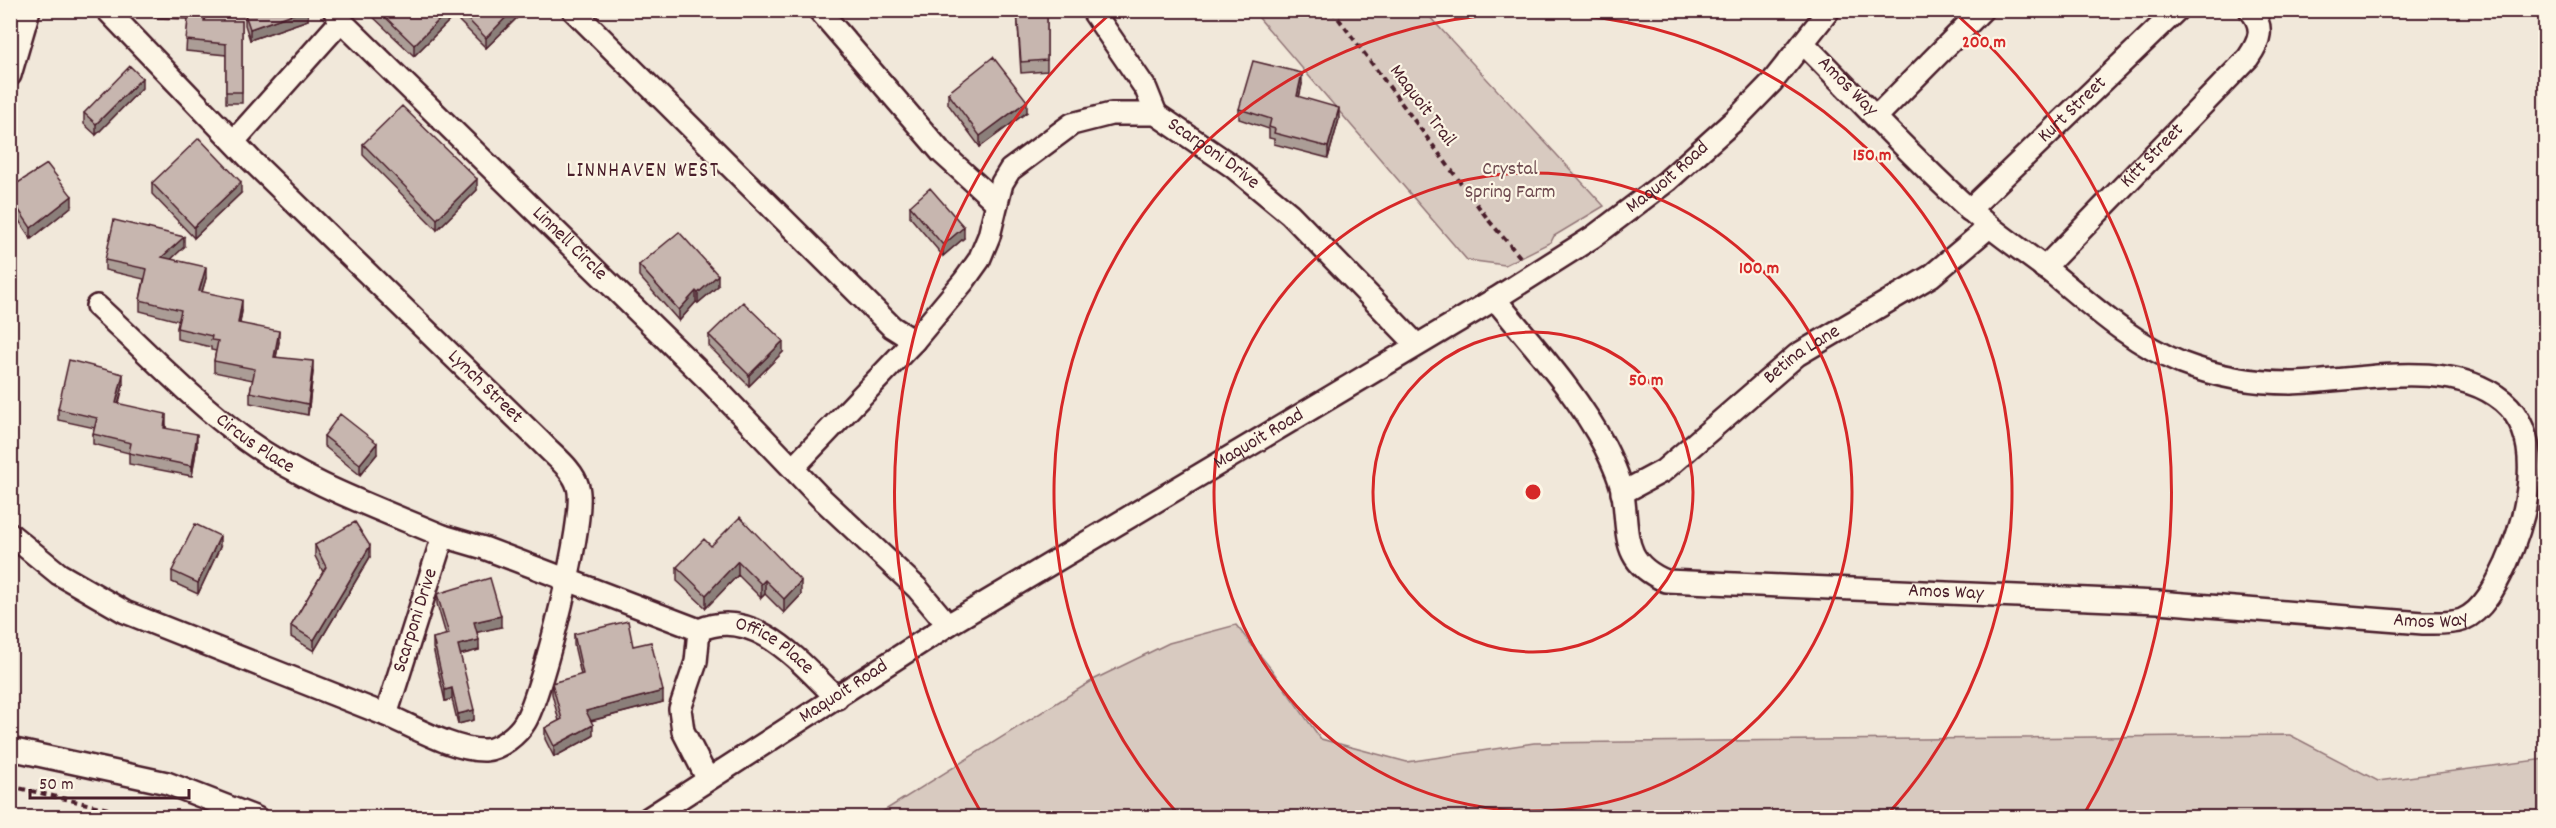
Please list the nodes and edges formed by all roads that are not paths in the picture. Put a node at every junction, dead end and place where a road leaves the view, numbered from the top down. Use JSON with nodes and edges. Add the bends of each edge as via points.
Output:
{"nodes":[{"id":1,"x":29,"y":10,"type":"edge"},
{"id":2,"x":107,"y":10,"type":"edge"},
{"id":3,"x":573,"y":10,"type":"edge"},
{"id":4,"x":819,"y":10,"type":"edge"},
{"id":5,"x":1092,"y":10,"type":"edge"},
{"id":6,"x":1829,"y":10,"type":"edge"},
{"id":7,"x":1983,"y":10,"type":"edge"},
{"id":8,"x":2177,"y":10,"type":"edge"},
{"id":9,"x":2250,"y":10,"type":"edge"},
{"id":10,"x":337,"y":16,"type":"edge"},
{"id":11,"x":1803,"y":43,"type":"junction"},
{"id":12,"x":10,"y":75,"type":"edge"},
{"id":13,"x":1156,"y":114,"type":"junction"},
{"id":14,"x":1876,"y":117,"type":"junction"},
{"id":15,"x":234,"y":141,"type":"junction"},
{"id":16,"x":997,"y":203,"type":"junction"},
{"id":17,"x":1969,"y":210,"type":"junction"},
{"id":18,"x":1989,"y":226,"type":"junction"},
{"id":19,"x":2044,"y":268,"type":"junction"},
{"id":20,"x":1495,"y":299,"type":"junction"},
{"id":21,"x":97,"y":306,"type":"dead end"},
{"id":22,"x":914,"y":341,"type":"junction"},
{"id":23,"x":1417,"y":345,"type":"junction"},
{"id":24,"x":794,"y":468,"type":"junction"},
{"id":25,"x":1622,"y":493,"type":"junction"},
{"id":26,"x":10,"y":534,"type":"edge"},
{"id":27,"x":443,"y":536,"type":"junction"},
{"id":28,"x":566,"y":578,"type":"junction"},
{"id":29,"x":948,"y":625,"type":"junction"},
{"id":30,"x":699,"y":630,"type":"junction"},
{"id":31,"x":837,"y":698,"type":"junction"},
{"id":32,"x":386,"y":715,"type":"junction"},
{"id":33,"x":10,"y":750,"type":"edge"},
{"id":34,"x":707,"y":778,"type":"junction"},
{"id":35,"x":257,"y":818,"type":"edge"},
{"id":36,"x":649,"y":818,"type":"edge"}],
"edges":[{"from":1,"to":12,"type":"street"},
{"from":2,"to":15,"type":"street","name":"Lynch Street"},
{"from":3,"to":22,"type":"street","via":[[892,327]]},
{"from":4,"to":16,"type":"street","via":[[942,153]]},
{"from":5,"to":13,"type":"street","via":[[1146,89]]},
{"from":6,"to":11,"type":"street","name":"Maquoit Road"},
{"from":7,"to":14,"type":"street"},
{"from":8,"to":17,"type":"street","name":"Kurt Street"},
{"from":9,"to":19,"type":"street","name":"Kitt Street","via":[[2259,24],[2258,41],[2247,57]]},
{"from":10,"to":15,"type":"street","name":"Linnell Circle"},
{"from":10,"to":24,"type":"street","name":"Linnell Circle"},
{"from":11,"to":14,"type":"street","name":"Amos Way"},
{"from":11,"to":20,"type":"street","name":"Maquoit Road","via":[[1738,117],[1667,181],[1602,230]]},
{"from":13,"to":16,"type":"street","name":"Scarponi Drive","via":[[1111,114],[1072,124],[1010,170]]},
{"from":13,"to":23,"type":"street","name":"Scarponi Drive","via":[[1232,166],[1290,214]]},
{"from":14,"to":17,"type":"street","name":"Amos Way"},
{"from":15,"to":28,"type":"street","name":"Lynch Street","via":[[567,469],[578,487],[580,510]]},
{"from":16,"to":22,"type":"street","via":[[990,236],[979,260]]},
{"from":17,"to":18,"type":"street","name":"Amos Way"},
{"from":18,"to":19,"type":"street","name":"Amos Way"},
{"from":18,"to":25,"type":"street","name":"Betina Lane","via":[[1931,276],[1797,355],[1663,471]]},
{"from":19,"to":25,"type":"street","name":"Amos Way","via":[[2118,327],[2182,363],[2253,381],[2428,375],[2466,383],[2503,401],[2517,417],[2524,437],[2529,486],[2518,536],[2497,583],[2482,604],[2463,619],[2423,623],[2158,602],[1666,581],[1647,573],[1632,556]]},
{"from":20,"to":23,"type":"street","name":"Maquoit Road"},
{"from":20,"to":25,"type":"street","name":"Amos Way","via":[[1559,379],[1604,446]]},
{"from":21,"to":27,"type":"street","name":"Circus Place","via":[[247,440],[311,478]]},
{"from":22,"to":24,"type":"street"},
{"from":23,"to":29,"type":"street","name":"Maquoit Road"},
{"from":24,"to":29,"type":"street","name":"Linnell Circle","via":[[917,588]]},
{"from":26,"to":32,"type":"street","via":[[59,574],[125,612]]},
{"from":27,"to":28,"type":"street"},
{"from":27,"to":32,"type":"street","name":"Scarponi Drive"},
{"from":28,"to":30,"type":"street"},
{"from":28,"to":32,"type":"street","name":"Lynch Street","via":[[534,700],[524,723],[508,740],[486,750],[450,742]]},
{"from":29,"to":31,"type":"street","name":"Maquoit Road"},
{"from":30,"to":31,"type":"street","name":"Office Place","via":[[730,623],[765,633]]},
{"from":30,"to":34,"type":"street","via":[[696,662],[680,709],[683,731]]},
{"from":31,"to":34,"type":"street","name":"Maquoit Road"},
{"from":33,"to":35,"type":"street","via":[[166,783]]},
{"from":34,"to":36,"type":"street","name":"Maquoit Road"}]}
